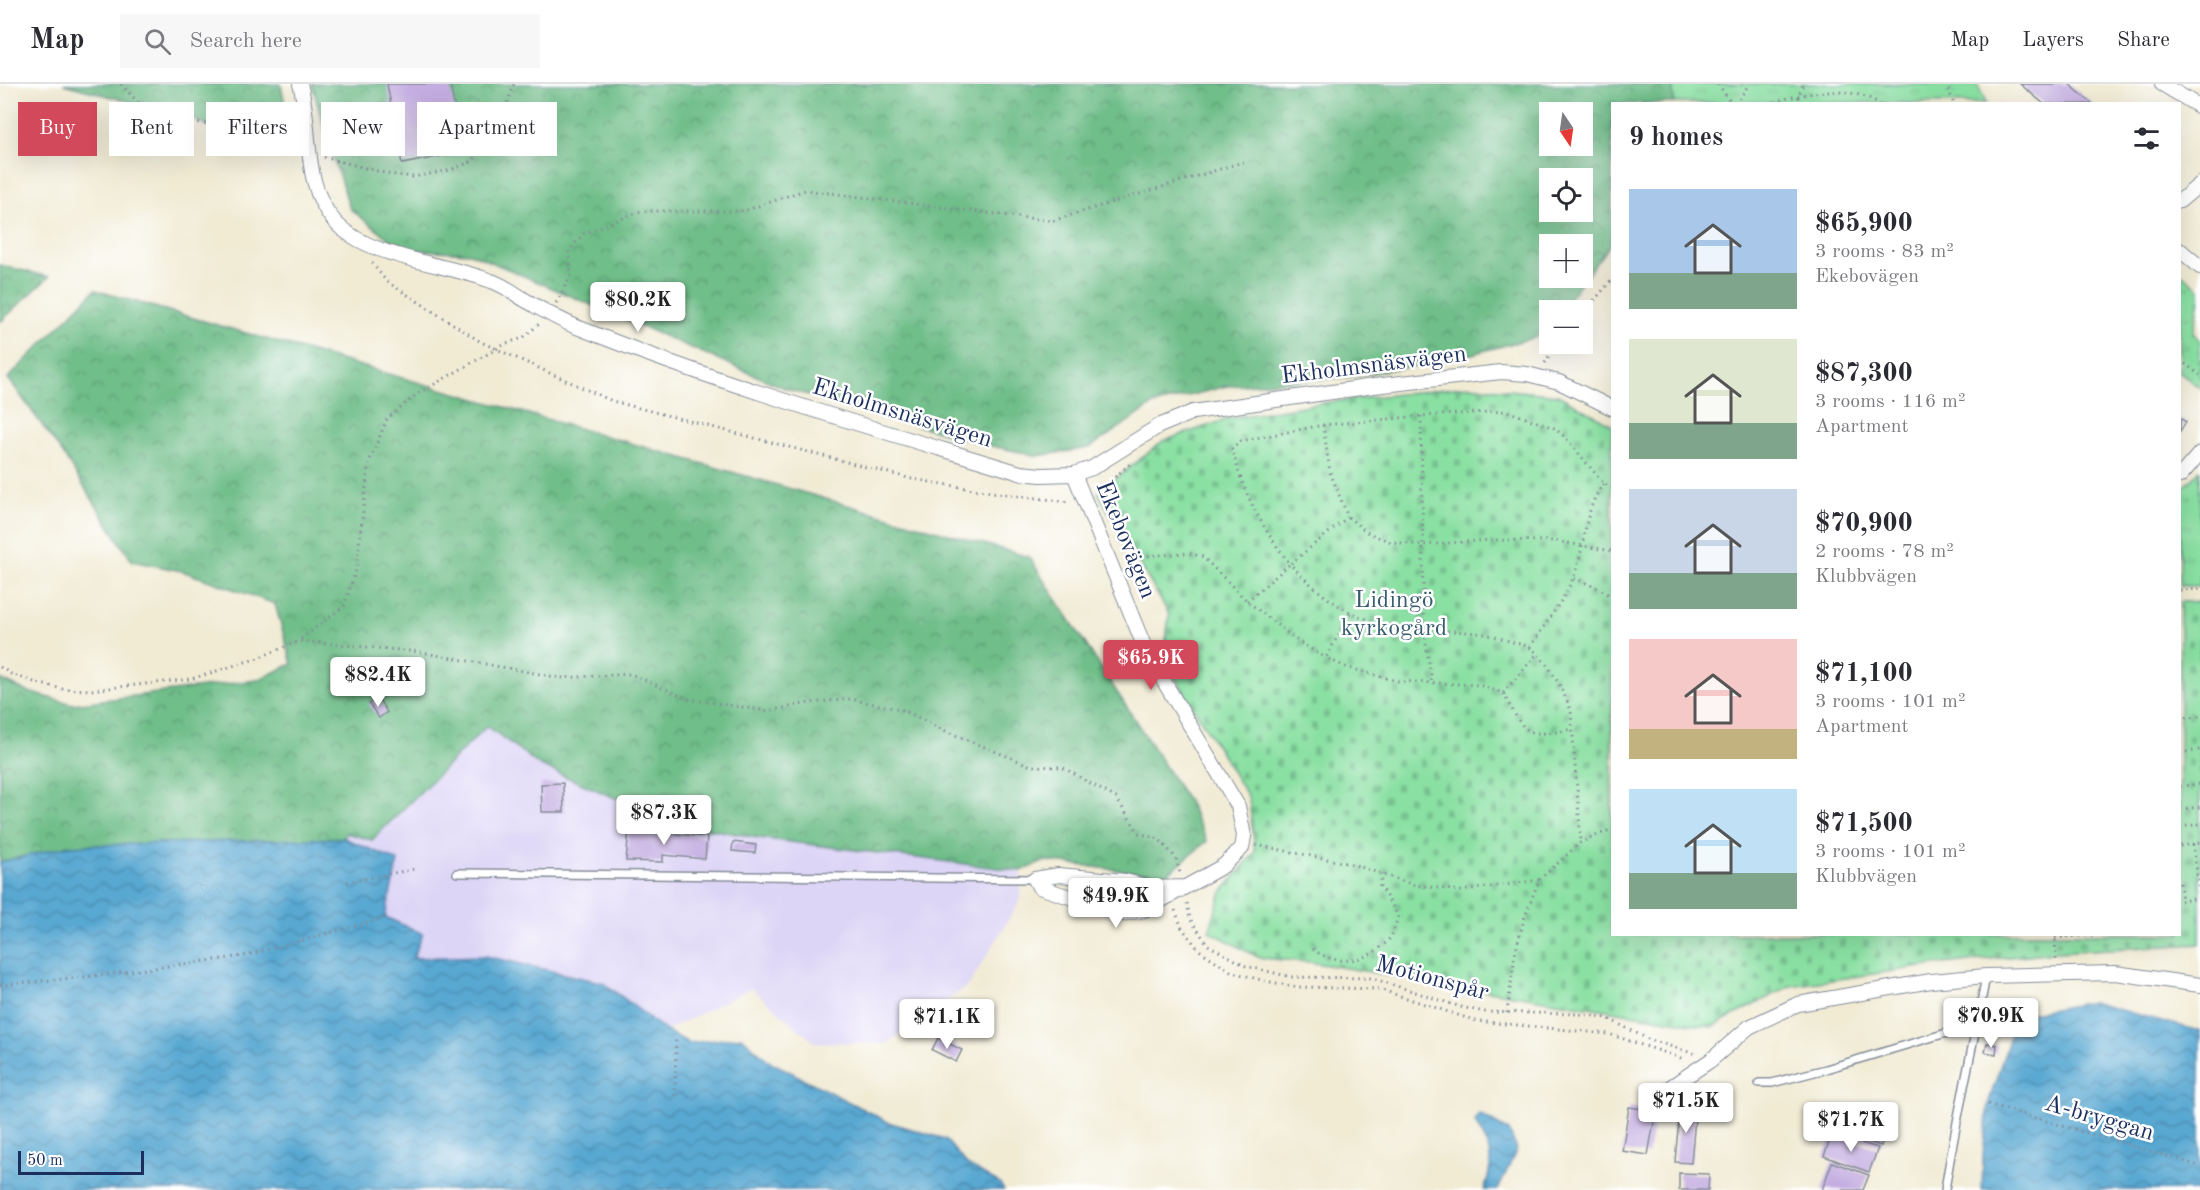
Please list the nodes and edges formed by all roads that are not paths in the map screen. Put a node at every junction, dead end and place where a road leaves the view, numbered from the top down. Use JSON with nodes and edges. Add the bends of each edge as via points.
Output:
{"nodes":[{"id":1,"x":300,"y":84,"type":"edge"},
{"id":2,"x":2162,"y":84,"type":"edge"},
{"id":3,"x":2200,"y":107,"type":"edge"},
{"id":4,"x":2200,"y":184,"type":"edge"},
{"id":5,"x":2181,"y":200,"type":"edge"},
{"id":6,"x":2181,"y":251,"type":"edge"},
{"id":7,"x":2200,"y":267,"type":"edge"},
{"id":8,"x":1611,"y":408,"type":"edge"},
{"id":9,"x":2200,"y":453,"type":"edge"},
{"id":10,"x":1074,"y":474,"type":"junction"},
{"id":11,"x":2181,"y":475,"type":"edge"},
{"id":12,"x":457,"y":873,"type":"dead end"},
{"id":13,"x":1035,"y":879,"type":"junction"},
{"id":14,"x":1180,"y":891,"type":"junction"},
{"id":15,"x":1986,"y":976,"type":"junction"},
{"id":16,"x":2200,"y":985,"type":"edge"},
{"id":17,"x":1977,"y":1029,"type":"junction"},
{"id":18,"x":1759,"y":1083,"type":"dead end"},
{"id":19,"x":1666,"y":1090,"type":"dead end"},
{"id":20,"x":1945,"y":1190,"type":"edge"}],
"edges":[{"from":1,"to":10,"type":"street","name":"Ekholmsnäsvägen","via":[[318,196],[337,224],[367,245],[497,283],[579,328],[748,391],[1020,473]]},
{"from":2,"to":3,"type":"street"},
{"from":4,"to":5,"type":"street"},
{"from":6,"to":7,"type":"street"},
{"from":8,"to":10,"type":"street","name":"Ekholmsnäsvägen","via":[[1559,382],[1527,374],[1501,372],[1374,386],[1193,412],[1159,426],[1106,461]]},
{"from":9,"to":11,"type":"street"},
{"from":10,"to":14,"type":"street","name":"Ekebovägen","via":[[1091,502],[1147,653],[1238,806],[1244,836],[1242,848],[1223,866]]},
{"from":12,"to":13,"type":"lane"},
{"from":13,"to":14,"type":"street","via":[[1059,875]]},
{"from":13,"to":14,"type":"street","via":[[1039,887],[1122,914],[1144,910]]},
{"from":15,"to":16,"type":"street","via":[[2115,973]]},
{"from":15,"to":17,"type":"lane"},
{"from":15,"to":19,"type":"street","via":[[1931,981],[1798,1004],[1749,1027]]},
{"from":17,"to":18,"type":"lane","via":[[1943,1034],[1826,1069]]},
{"from":17,"to":20,"type":"lane"}]}
